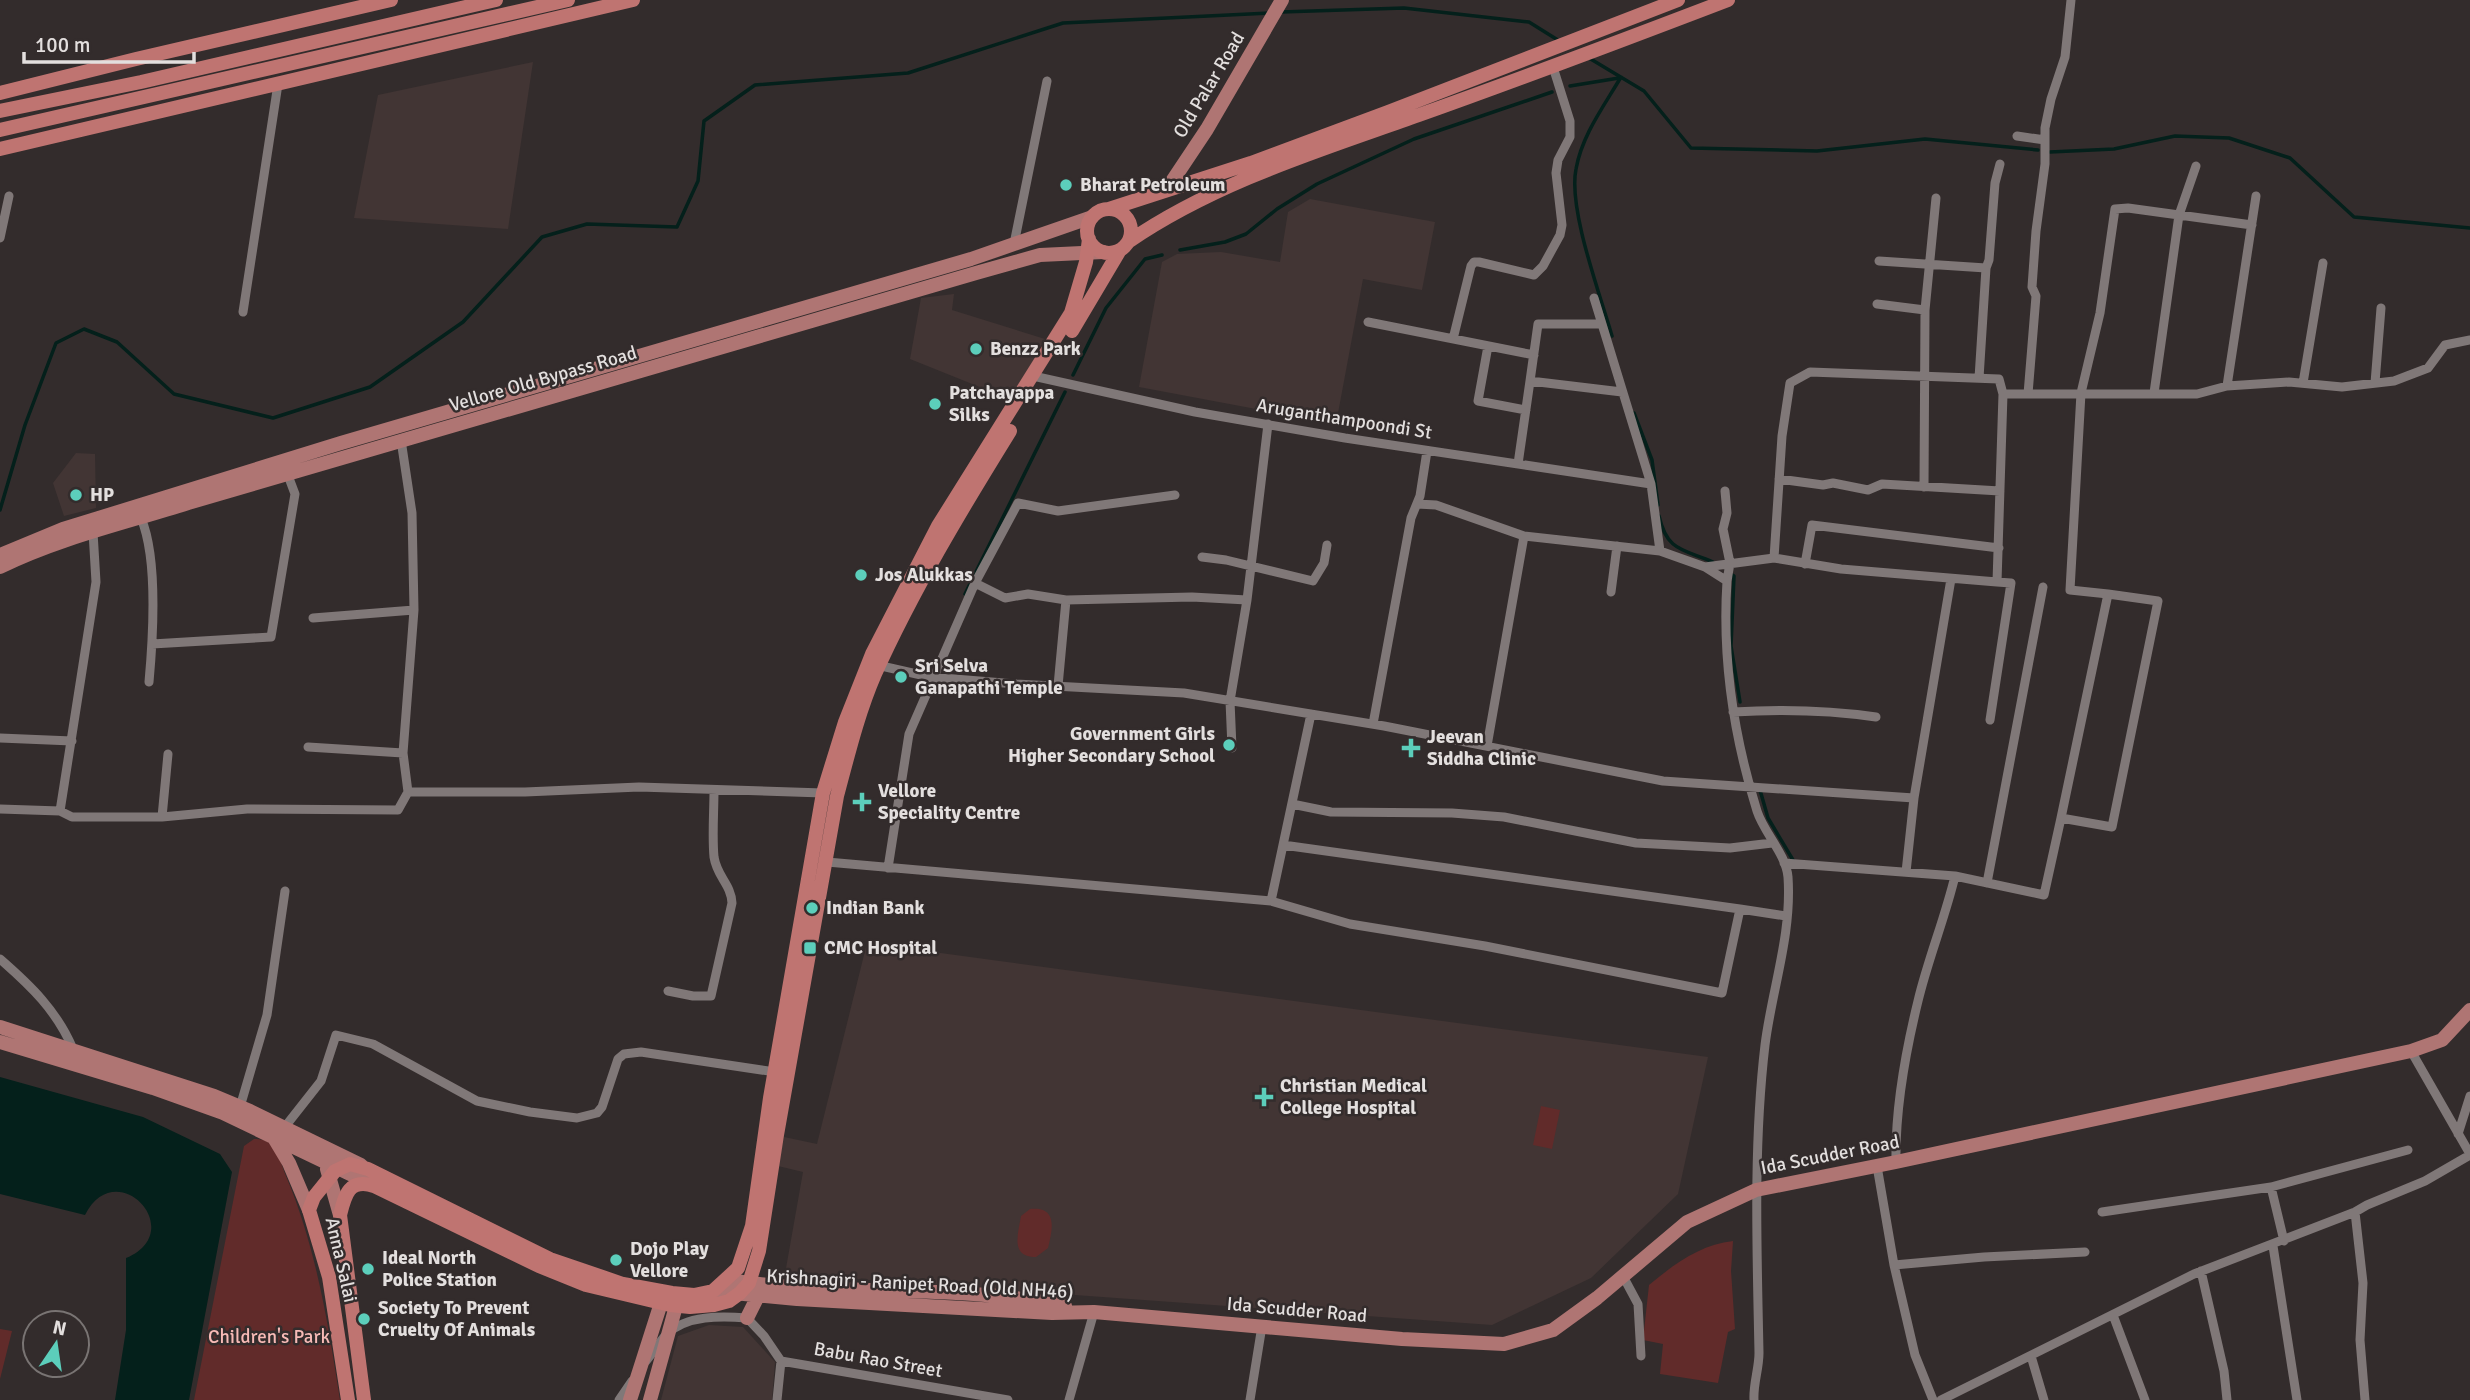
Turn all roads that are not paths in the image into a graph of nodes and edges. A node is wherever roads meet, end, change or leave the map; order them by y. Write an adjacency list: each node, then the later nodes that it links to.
1 (391, 0): 14 (highway)
2 (496, 0): 15 (highway)
3 (568, 0): 9 (highway)
4 (633, 0): 11 (highway)
5 (1282, 0): 22 (main road, Old Palar Road)
6 (1678, 0): 22 (highway)
7 (1728, 0): 10 (highway)
8 (2071, 0): 18 (street)
9 (332, 56): 11 (highway); 16 (highway)
10 (1557, 66): 33 (highway); 45 (street)
11 (339, 70): 13 (highway)
12 (1047, 81): 31 (street)
13 (278, 84): 19 (highway); 42 (street)
14 (0, 93)
15 (0, 111)
16 (0, 130)
17 (2017, 136): 18 (street)
18 (2045, 140): 60 (street)
19 (0, 149)
20 (2000, 164): 37 (street)
21 (2196, 166): 27 (street)
22 (1167, 189): 26 (highway)
23 (9, 196): 30 (street)
24 (2256, 197): 29 (street)
25 (1936, 198): 35 (street)
26 (1109, 209): 28 (highway); 33 (highway)
27 (2179, 215): 29 (street); 57 (street); 58 (street)
28 (1092, 217): 31 (main road, Vellore Old Bypass Road); 32 (highway)
29 (2252, 225): 55 (street)
30 (0, 238)
31 (1014, 244): 81 (main road, Vellore Old Bypass Road)
32 (1088, 246): 33 (highway); 50 (highway); 63 (main road, Vellore Old Bypass Road)
33 (1124, 246): 50 (highway)
34 (1879, 261): 35 (street)
35 (1929, 263): 37 (street); 41 (street)
36 (2323, 263): 53 (street)
37 (1986, 268): 51 (street)
38 (1594, 298): 44 (street)
39 (1877, 304): 41 (street)
40 (2381, 308): 54 (street)
41 (1925, 310): 49 (street)
42 (243, 312)
43 (1368, 322): 45 (street)
44 (1601, 324): 48 (street); 56 (street)
45 (1454, 339): 47 (street)
46 (2470, 340): 54 (street)
47 (1488, 346): 48 (street); 61 (street)
48 (1534, 355): 52 (street)
49 (1923, 376): 51 (street); 67 (street); 69 (street)
50 (1038, 377): 62 (street, Aruganthampoondi St); 101 (highway)
51 (1979, 379): 59 (street)
52 (1530, 381): 56 (street); 61 (street)
53 (2303, 383): 54 (street); 55 (street)
54 (2375, 383)
55 (2227, 386): 58 (street)
56 (1622, 392): 68 (street)
57 (2081, 393): 58 (street); 60 (street); 95 (street)
58 (2154, 393)
59 (2003, 394): 60 (street); 71 (street)
60 (2028, 394)
61 (1526, 410): 65 (street)
62 (1268, 424): 64 (street, Aruganthampoondi St); 87 (street)
63 (401, 440): 74 (main road, Vellore Old Bypass Road); 98 (street)
64 (1427, 451): 65 (street, Aruganthampoondi St); 73 (street)
65 (1518, 464): 68 (street, Aruganthampoondi St)
66 (289, 478): 100 (street)
67 (1779, 479): 69 (street); 83 (street)
68 (1651, 484): 80 (street)
69 (1924, 486): 71 (street)
70 (1725, 491): 84 (street)
71 (2000, 491): 79 (street)
72 (1175, 495): 92 (street)
73 (1417, 504): 76 (street); 110 (street)
74 (141, 518): 75 (main road, Vellore Old Bypass Road); 100 (street)
75 (93, 532): 86 (main road, Vellore Old Bypass Road); 112 (street)
76 (1524, 536): 78 (street); 113 (street)
77 (1327, 545): 87 (street)
78 (1617, 546): 80 (street); 94 (street)
79 (1998, 548): 85 (street); 91 (street)
80 (1660, 551): 88 (street)
81 (0, 555)
82 (1202, 557): 87 (street)
83 (1774, 558): 84 (street); 85 (street)
84 (1730, 563): 88 (street); 90 (street)
85 (1805, 564): 89 (street)
86 (0, 567)
87 (1251, 567): 97 (street)
88 (1705, 567): 90 (street)
89 (1951, 579): 91 (street); 122 (street)
90 (1727, 581): 106 (street)
91 (1997, 582): 109 (street)
92 (975, 583): 96 (street); 102 (street)
93 (2043, 587): 135 (street)
94 (1611, 592)
95 (2108, 594): 127 (street); 127 (street)
96 (1066, 600): 97 (street); 104 (street)
97 (1247, 600): 105 (street)
98 (414, 610): 99 (street); 116 (street)
99 (313, 618)
100 (152, 644): 103 (street)
101 (874, 664): 102 (street); 121 (highway); 130 (highway)
102 (936, 678): 104 (street); 132 (street)
103 (149, 682)
104 (1058, 686): 105 (street)
105 (1230, 701): 107 (street); 115 (street)
106 (1733, 712): 108 (street); 118 (street)
107 (1311, 714): 110 (street); 123 (street)
108 (1876, 717)
109 (1990, 720)
110 (1373, 724): 113 (street)
111 (0, 738): 112 (street)
112 (72, 741): 125 (street)
113 (1487, 746): 118 (street)
114 (308, 747): 116 (street)
115 (1232, 748)
116 (403, 753): 120 (street)
117 (168, 754): 126 (street)
118 (1749, 785): 122 (street); 128 (street)
119 (714, 790): 120 (street); 121 (street); 141 (street)
120 (408, 792): 126 (street)
121 (823, 793): 147 (highway)
122 (1914, 798): 133 (street)
123 (1292, 804): 128 (street); 129 (street)
124 (0, 809): 125 (street)
125 (60, 811): 126 (street)
126 (162, 817)
127 (2061, 818): 135 (street)
128 (1772, 843): 131 (street)
129 (1283, 845): 137 (street); 138 (street)
130 (827, 862): 132 (street); 172 (highway)
131 (1784, 863): 133 (street); 139 (street)
132 (888, 868): 137 (street)
133 (1906, 872): 134 (street)
134 (1955, 876): 135 (street); 154 (street)
135 (1987, 883)
136 (285, 891): 149 (street)
137 (1271, 901): 138 (street)
138 (1740, 909): 139 (street)
139 (1786, 915): 160 (street)
140 (0, 959): 145 (street)
141 (668, 991)
142 (2470, 1010): 146 (main road, Ida Scudder Road)
143 (0, 1027): 145 (main road)
144 (0, 1042): 150 (main road)
145 (73, 1049): 149 (main road)
146 (2411, 1051): 151 (street); 154 (main road, Ida Scudder Road)
147 (775, 1072): 150 (street); 171 (highway)
148 (2470, 1096): 151 (street)
149 (240, 1107): 150 (main road)
150 (279, 1132): 156 (main road); 157 (main road); 161 (main road)
151 (2458, 1134): 153 (street)
152 (2408, 1150): 159 (street)
153 (2470, 1155): 163 (street)
154 (1896, 1162): 155 (main road, Ida Scudder Road)
155 (1877, 1166): 160 (main road, Ida Scudder Road); 168 (street)
156 (368, 1168): 157 (highway); 173 (highway)
157 (331, 1169): 158 (main road); 161 (highway, Anna Salai); 164 (main road)
158 (374, 1186): 164 (highway, Anna Salai); 174 (highway)
159 (2271, 1187): 162 (street); 165 (street)
160 (1756, 1190): 170 (main road, Ida Scudder Road); 193 (street)
161 (309, 1210): 184 (highway, Anna Salai)
162 (2102, 1212)
163 (2355, 1212): 165 (street); 200 (street)
164 (340, 1215): 185 (highway, Anna Salai)
165 (2284, 1241): 166 (street)
166 (2273, 1246): 169 (street); 199 (street)
167 (2085, 1252): 168 (street)
168 (1895, 1265): 194 (street)
169 (2201, 1271): 176 (street); 198 (street)
170 (1623, 1276): 178 (main road, Ida Scudder Road); 180 (street)
171 (728, 1280): 172 (main road, Krishnagiri - Ranipet Road (Old NH46)); 173 (highway)
172 (753, 1288): 173 (main road, Krishnagiri - Ranipet Road (Old NH46)); 174 (highway); 175 (main road, Krishnagiri - Ranipet Road (Old NH46)); 177 (main road)
173 (713, 1291)
174 (668, 1304): 179 (main road); 183 (main road)
175 (1094, 1312): 178 (main road, Ida Scudder Road); 191 (street)
176 (2113, 1315): 181 (street); 197 (street)
177 (747, 1318): 179 (street); 182 (street)
178 (1262, 1326): 192 (street)
179 (667, 1333): 183 (street); 188 (main road)
180 (1641, 1356)
181 (2031, 1356): 195 (street); 196 (street)
182 (781, 1361): 189 (street); 190 (street, Babu Rao Street)
183 (638, 1372): 186 (street); 187 (main road)
184 (348, 1400)
185 (364, 1400)
186 (619, 1400)
187 (630, 1400)
188 (650, 1400)
189 (777, 1400)
190 (1008, 1400)
191 (1069, 1400)
192 (1251, 1400)
193 (1754, 1400)
194 (1933, 1400)
195 (1941, 1400)
196 (2043, 1400)
197 (2145, 1400)
198 (2227, 1400)
199 (2297, 1400)
200 (2365, 1400)

